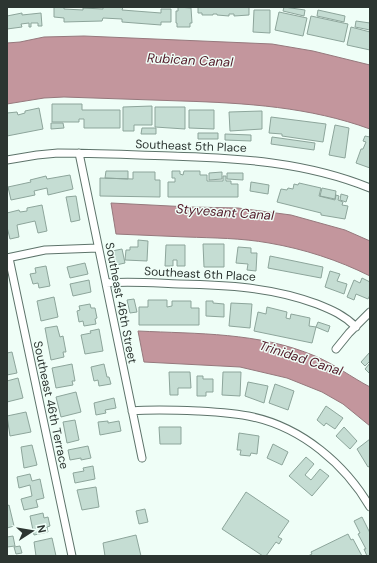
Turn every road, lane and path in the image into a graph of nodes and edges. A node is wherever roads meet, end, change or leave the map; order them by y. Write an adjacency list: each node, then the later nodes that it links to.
1 (79, 153): 2 (street, Southeast 5th Place); 3 (street, Southeast 5th Place); 4 (street, Southeast 46th Street)
2 (7, 160)
3 (370, 188)
4 (98, 248): 5 (street); 6 (street, Southeast 46th Street)
5 (8, 258): 13 (street, Southeast 46th Terrace)
6 (106, 283): 8 (street, Southeast 6th Place); 10 (street, Southeast 46th Street)
7 (370, 312): 8 (street)
8 (356, 327): 9 (street)
9 (336, 349)
10 (132, 411): 11 (street, Southeast 46th Street); 12 (street)
11 (142, 458)
12 (370, 507)
13 (72, 556)

